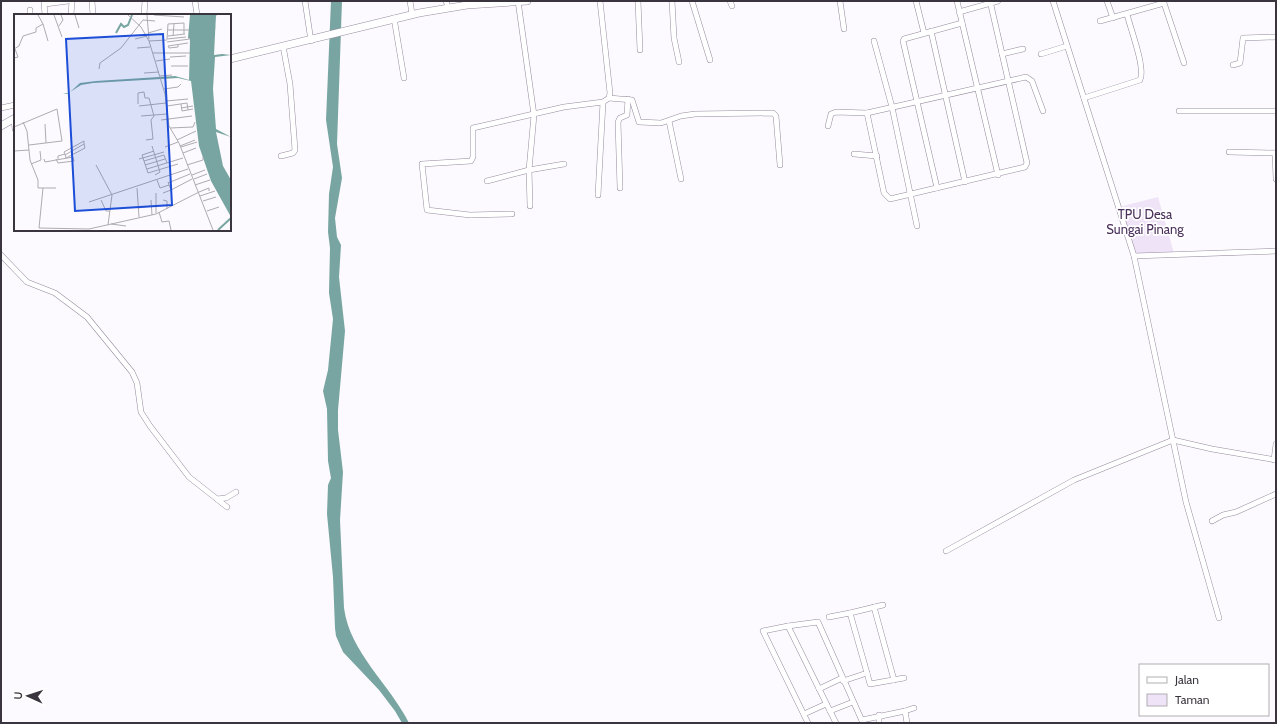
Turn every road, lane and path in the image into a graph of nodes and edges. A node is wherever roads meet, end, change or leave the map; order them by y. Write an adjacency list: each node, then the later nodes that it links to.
1 (68, 1): 20 (street)
2 (72, 1): 27 (street)
3 (92, 1): 28 (street)
4 (145, 1): 29 (street)
5 (196, 1): 30 (street)
6 (305, 1): 41 (street)
7 (410, 1): 31 (street)
8 (518, 1): 9 (main road); 21 (main road); 70 (street)
9 (527, 1)
10 (600, 1): 58 (street)
11 (638, 1): 46 (street)
12 (672, 1): 51 (street)
13 (692, 1): 50 (street)
14 (840, 1): 37 (street)
15 (916, 1): 39 (street)
16 (957, 1): 25 (street)
17 (998, 1): 22 (street)
18 (1053, 1): 44 (street)
19 (1107, 1): 34 (street)
20 (44, 2): 26 (street)
21 (498, 2): 24 (main road)
22 (990, 2): 25 (street); 47 (street)
23 (1163, 2): 32 (street); 52 (street)
24 (447, 4): 31 (main road)
25 (959, 12): 36 (street)
26 (45, 14)
27 (71, 14)
28 (93, 14)
29 (144, 14)
30 (197, 14)
31 (412, 14): 33 (main road)
32 (1127, 14): 34 (street); 59 (street)
33 (394, 18): 41 (main road); 54 (street)
34 (1113, 18): 35 (street)
35 (1100, 21)
36 (962, 23): 38 (street); 56 (street)
37 (844, 29)
38 (931, 31): 39 (street); 57 (street)
39 (924, 33): 62 (street)
40 (1276, 37): 53 (street)
41 (311, 41): 43 (main road)
42 (874, 41): 64 (street)
43 (283, 46): 49 (main road); 78 (street)
44 (1067, 46): 48 (street); 59 (street)
45 (1023, 49): 47 (street)
46 (640, 50)
47 (1002, 54): 55 (street)
48 (1041, 54)
49 (231, 59)
50 (710, 60)
51 (680, 62)
52 (1184, 63)
53 (1233, 65)
54 (404, 78)
55 (1009, 81): 56 (street); 66 (street); 83 (street)
56 (978, 89): 57 (street); 83 (street)
57 (946, 96): 62 (street); 87 (street)
58 (608, 98): 60 (street); 61 (street)
59 (1084, 98): 97 (street)
60 (628, 99): 72 (street); 88 (street)
61 (603, 102): 70 (street); 91 (street)
62 (917, 102): 64 (street); 89 (street)
63 (14, 105): 65 (street)
64 (892, 107): 69 (street); 90 (street)
65 (1, 108)
66 (1043, 111)
67 (1179, 111): 68 (street)
68 (1276, 112)
69 (867, 113): 74 (street); 79 (street)
70 (534, 115): 82 (street); 93 (street)
71 (14, 119): 73 (main road)
72 (669, 121): 81 (street); 84 (street)
73 (1, 126)
74 (828, 126)
75 (1229, 152): 76 (street)
76 (1276, 153): 85 (street)
77 (854, 154): 79 (street)
78 (281, 156)
79 (877, 156): 90 (street)
80 (564, 164): 82 (street)
81 (780, 165)
82 (530, 170): 86 (street); 92 (street)
83 (998, 175): 87 (street)
84 (681, 179)
85 (1276, 179)
86 (488, 181)
87 (965, 182): 89 (street)
88 (620, 188)
89 (937, 188): 90 (street)
90 (911, 194): 94 (street)
91 (598, 195)
92 (530, 206)
93 (512, 214)
94 (917, 226)
95 (1276, 251): 97 (street)
96 (1, 255): 103 (street)
97 (1134, 256): 98 (street)
98 (1173, 440): 100 (street); 106 (street); 111 (street)
99 (1276, 444): 100 (street)
100 (1275, 460)
101 (236, 492): 103 (street)
102 (1276, 494): 105 (street)
103 (217, 499): 104 (street)
104 (227, 508)
105 (1212, 521)
106 (946, 551)
107 (883, 605): 108 (street)
108 (874, 607): 109 (street); 116 (street)
109 (850, 613): 110 (street); 113 (street)
110 (829, 617)
111 (1219, 618)
112 (788, 626): 115 (street); 117 (street); 123 (street)
113 (867, 673): 115 (street); 116 (street)
114 (904, 678): 116 (street)
115 (842, 680): 117 (street); 118 (street)
116 (894, 680)
117 (819, 689): 119 (street)
118 (853, 702): 121 (street); 125 (street)
119 (826, 704): 121 (street); 123 (street)
120 (914, 708): 122 (street)
121 (830, 711): 127 (street)
122 (906, 711): 124 (street); 129 (street)
123 (804, 714): 126 (street)
124 (879, 716): 125 (street); 128 (street)
125 (863, 721)
126 (808, 723)
127 (836, 723)
128 (880, 723)
129 (907, 723)

